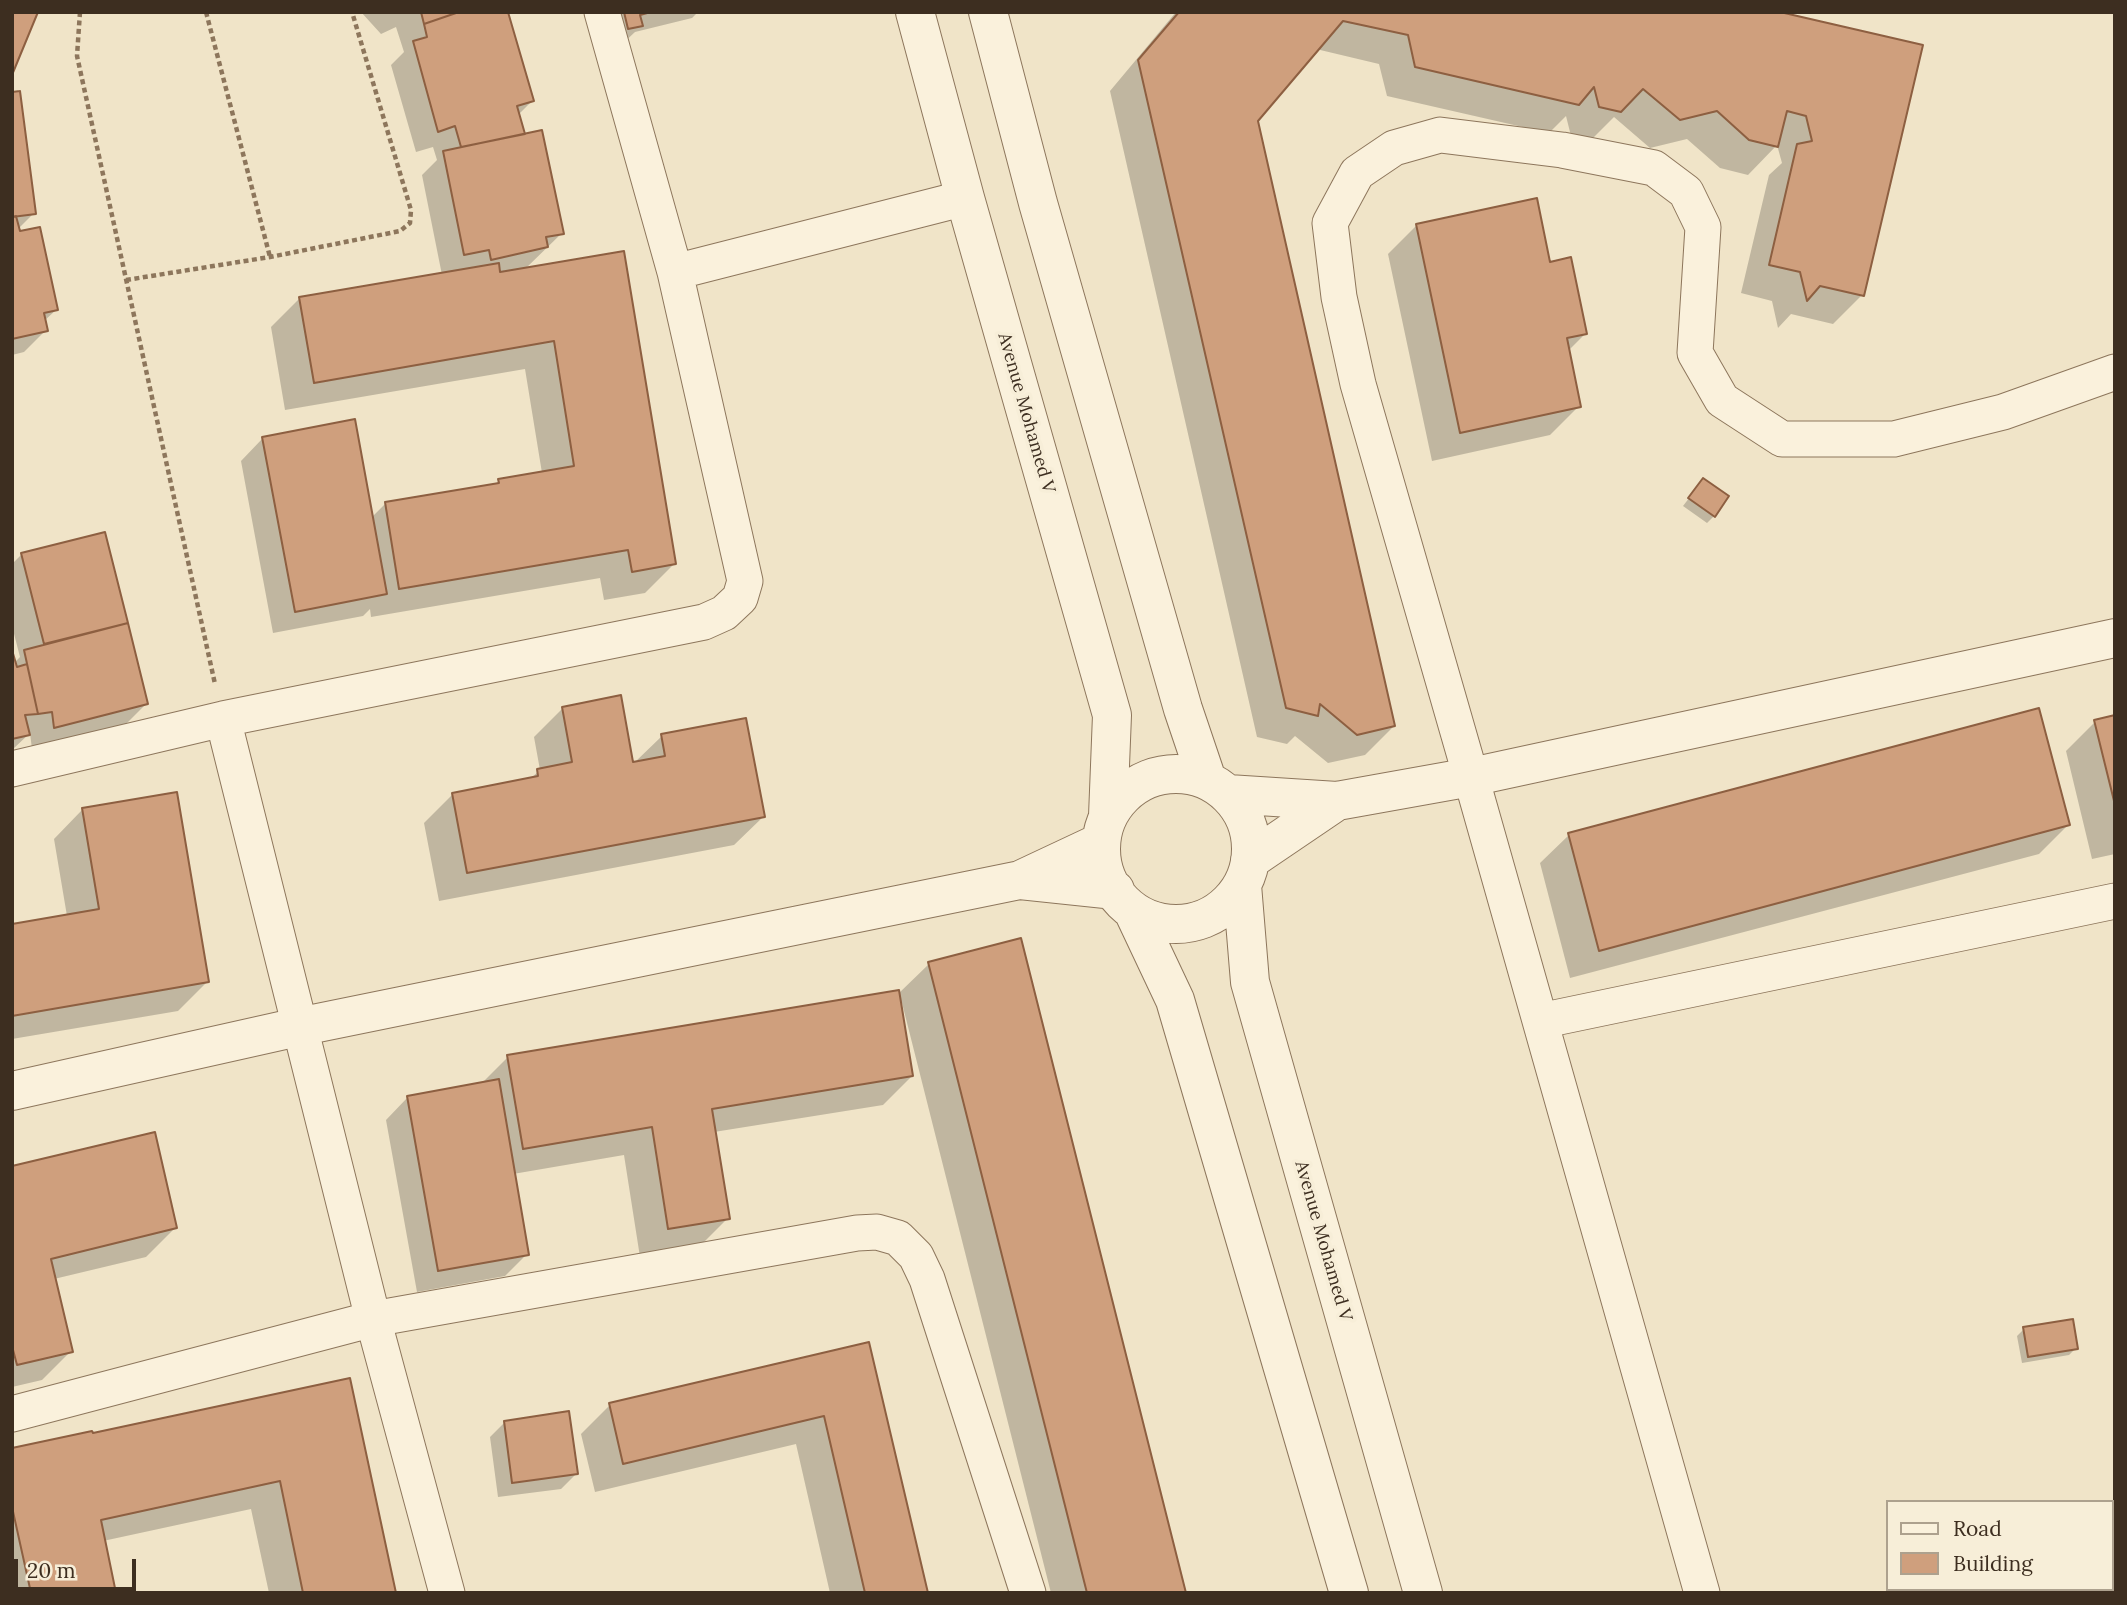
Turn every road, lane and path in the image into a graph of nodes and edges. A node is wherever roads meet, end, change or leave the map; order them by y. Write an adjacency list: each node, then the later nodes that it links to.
1 (80, 12): 10 (path)
2 (206, 12): 8 (path)
3 (352, 12): 8 (path)
4 (602, 12): 9 (street)
5 (915, 12): 7 (street, Avenue Mohamed V)
6 (988, 12): 16 (street)
7 (965, 198): 9 (street); 18 (street, Avenue Mohamed V)
8 (270, 257): 10 (path)
9 (675, 272): 13 (street)
10 (126, 280): 13 (path)
11 (2115, 373): 15 (street)
12 (2115, 638): 15 (street)
13 (223, 719): 14 (street); 24 (street)
14 (12, 769)
15 (1471, 777): 17 (street); 23 (street)
16 (1218, 787): 17 (street); 18 (street); 19 (street)
17 (1337, 801): 19 (street)
18 (1105, 829): 20 (street); 21 (street)
19 (1246, 873): 21 (street); 31 (street, Avenue Mohamed V)
20 (1020, 880): 21 (street); 24 (street)
21 (1124, 901): 30 (street)
22 (2115, 901): 23 (street)
23 (1541, 1021): 32 (street)
24 (298, 1027): 25 (street); 26 (street)
25 (12, 1091)
26 (373, 1319): 27 (street); 28 (street); 29 (street)
27 (12, 1414)
28 (447, 1593)
29 (1028, 1593)
30 (1349, 1593)
31 (1423, 1593)
32 (1702, 1593)

